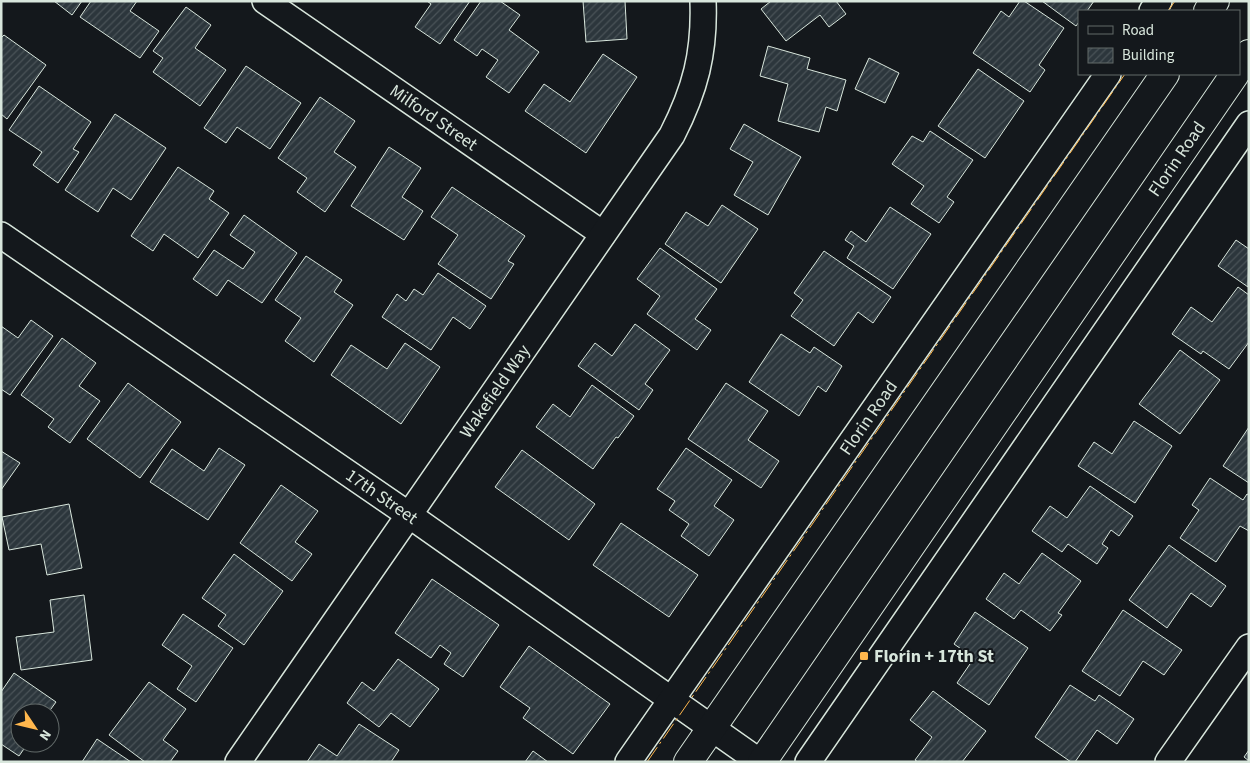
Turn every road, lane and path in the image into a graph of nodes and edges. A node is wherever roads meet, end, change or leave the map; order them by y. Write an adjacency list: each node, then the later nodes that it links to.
1 (265, 1): 9 (street, Milford Street)
2 (703, 1): 9 (street, Wakefield Way)
3 (1249, 54): 4 (main road)
4 (1240, 68)
5 (1107, 75): 13 (street, Florin Road)
6 (1164, 75): 14 (main road)
7 (1234, 75): 18 (main road, Florin Road)
8 (1249, 124): 19 (street)
9 (604, 234): 11 (street, Wakefield Way)
10 (1, 235): 11 (street, 17th Street)
11 (409, 515): 13 (street, 17th Street); 15 (street, Wakefield Way)
12 (1249, 647): 20 (street)
13 (671, 699): 14 (street, 17th Street); 16 (street, Florin Road)
14 (712, 727): 17 (main road); 18 (street, 17th Street)
15 (238, 762)
16 (628, 762)
17 (688, 762)
18 (761, 762)
19 (808, 762)
20 (1168, 762)

